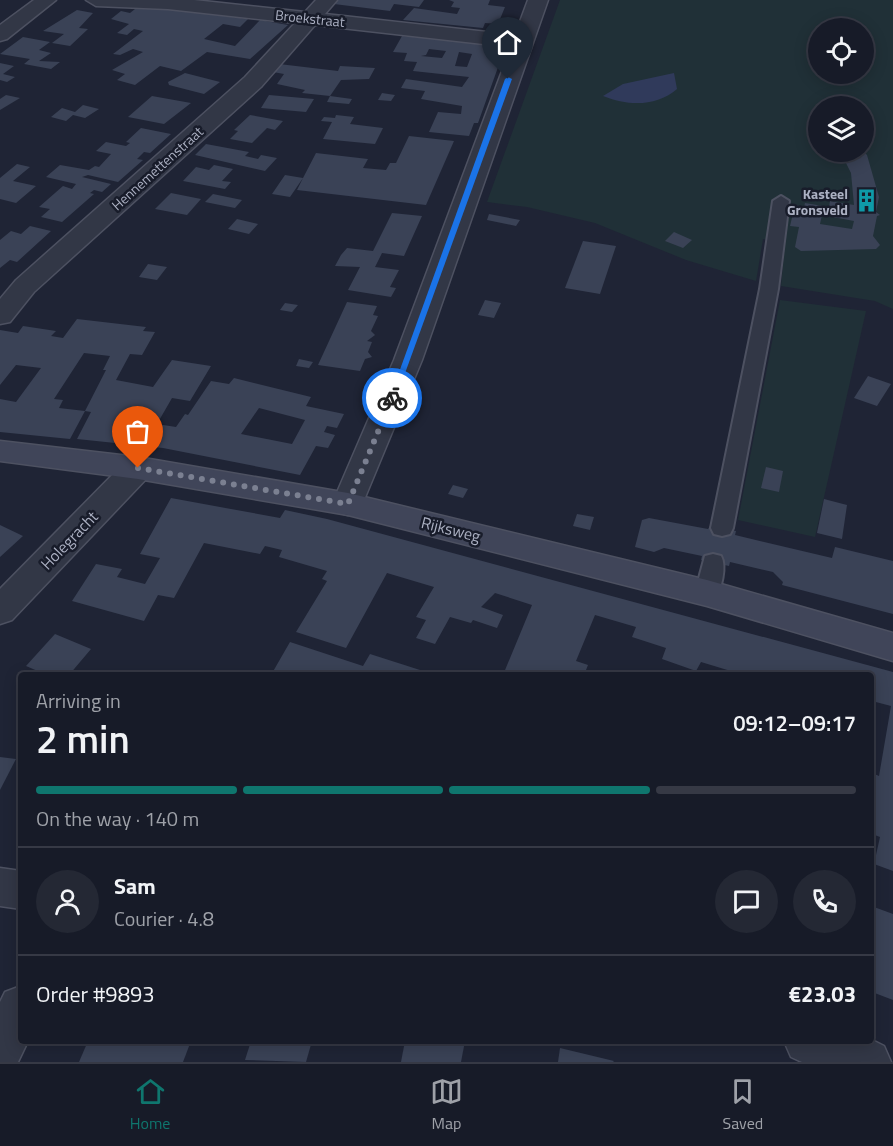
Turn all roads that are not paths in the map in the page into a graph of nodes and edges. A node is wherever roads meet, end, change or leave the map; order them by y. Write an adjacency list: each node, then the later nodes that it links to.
1 (46, 0): 6 (street)
2 (96, 0): 7 (street, Broekstraat)
3 (327, 0): 7 (street, Hennemettenstraat)
4 (538, 0): 9 (street)
5 (0, 10): 6 (street)
6 (26, 13): 8 (street)
7 (312, 18): 9 (street, Broekstraat); 11 (street, Hennemettenstraat)
8 (0, 35)
9 (523, 42): 14 (street)
10 (781, 201): 15 (lane)
11 (0, 315)
12 (0, 451): 13 (street, Rijksweg)
13 (138, 468): 14 (street, Rijksweg); 16 (street, Holegracht)
14 (348, 504): 17 (street, Rijksweg)
15 (722, 528)
16 (0, 611)
17 (893, 647)
18 (0, 886): 19 (street)
19 (18, 889)
20 (18, 1014): 22 (street)
21 (816, 1044): 23 (street)
22 (0, 1049)
23 (868, 1062)

